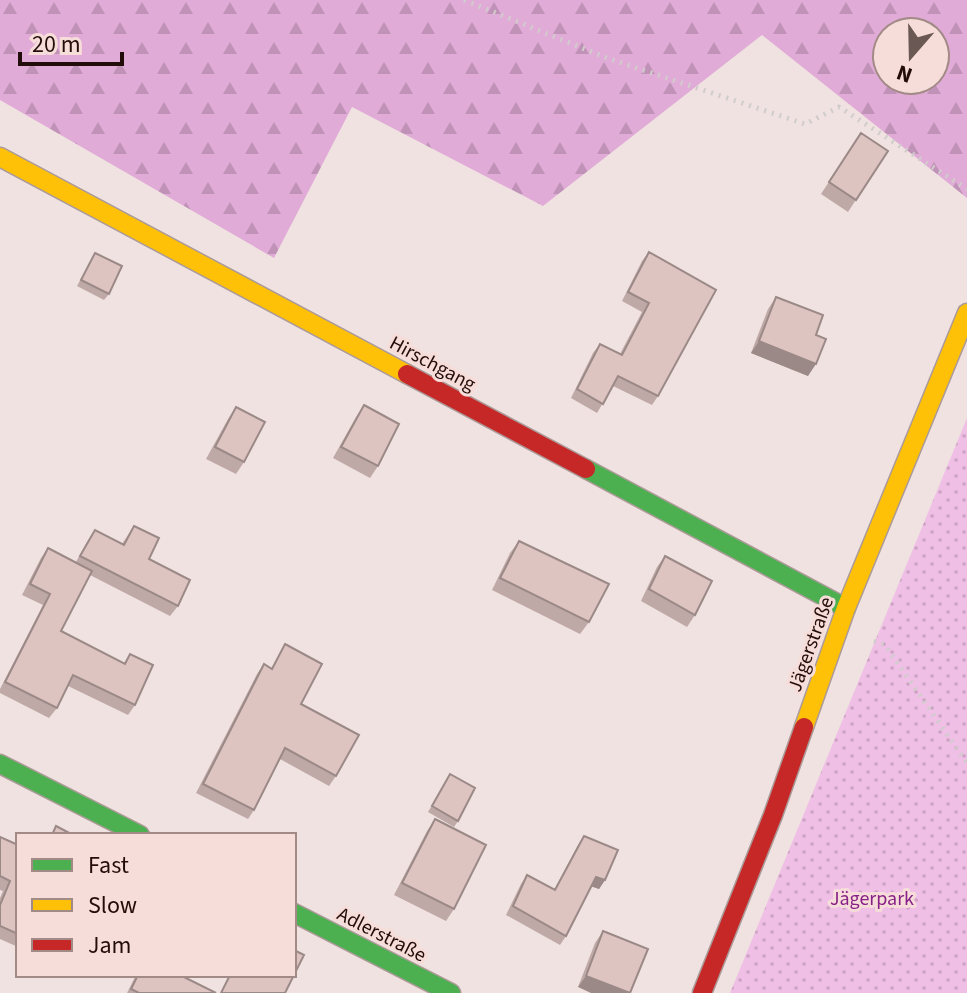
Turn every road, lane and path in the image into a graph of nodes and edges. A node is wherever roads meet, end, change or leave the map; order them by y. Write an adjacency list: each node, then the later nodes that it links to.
1 (464, 0): 3 (path)
2 (0, 157): 5 (street, Hirschgang)
3 (967, 189)
4 (967, 313): 5 (street, Jägerstraße)
5 (846, 608): 6 (street, Jägerstraße)
6 (840, 627): 7 (path); 12 (street, Jägerstraße)
7 (967, 763)
8 (0, 764): 9 (street)
9 (136, 833)
10 (296, 914): 11 (street, Adlerstraße)
11 (451, 993)
12 (702, 993)

